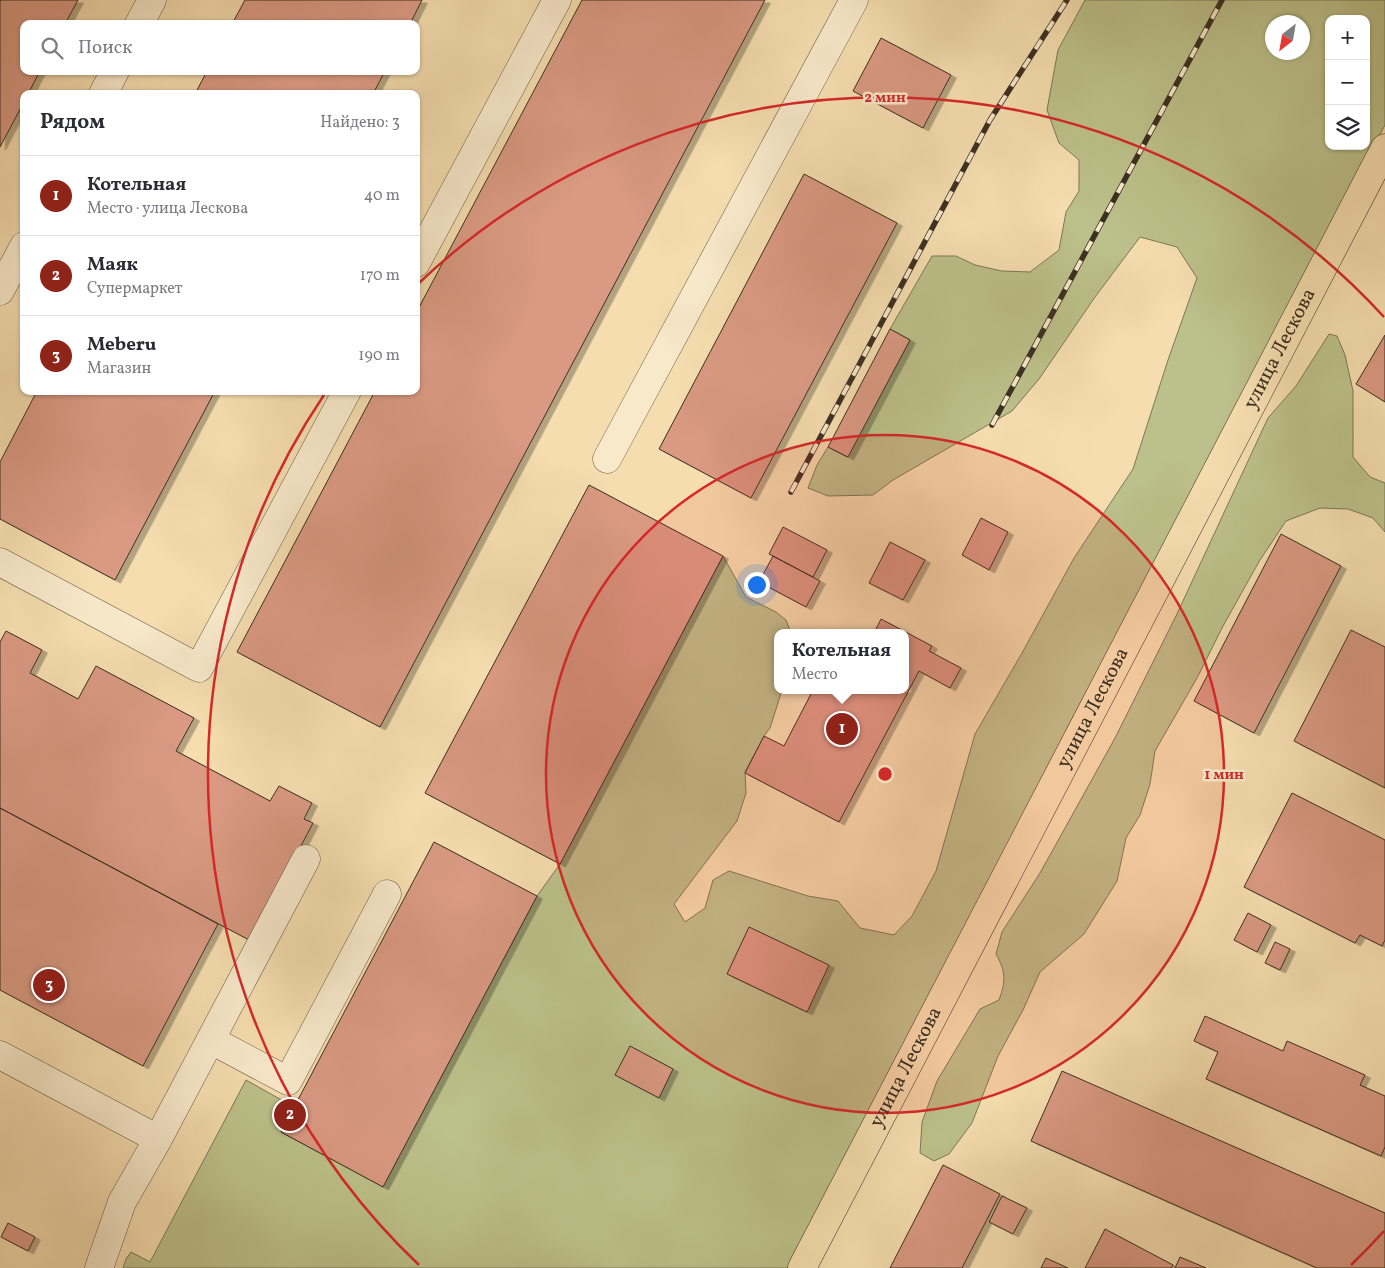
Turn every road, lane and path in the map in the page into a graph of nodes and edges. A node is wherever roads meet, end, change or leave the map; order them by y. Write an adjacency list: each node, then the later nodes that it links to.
1 (152, 0): 4 (lane)
2 (557, 0): 9 (lane)
3 (854, 0): 12 (lane)
4 (142, 20)
5 (113, 75): 6 (lane)
6 (105, 90)
7 (1385, 148): 19 (main road, улица Лескова)
8 (20, 254): 10 (lane)
9 (420, 256)
10 (0, 291)
11 (345, 395): 13 (lane)
12 (607, 459)
13 (0, 562)
14 (306, 859): 16 (lane)
15 (387, 894): 16 (lane)
16 (211, 1040): 18 (lane)
17 (0, 1055): 18 (lane)
18 (158, 1139): 20 (lane)
19 (808, 1266)
20 (99, 1268)

